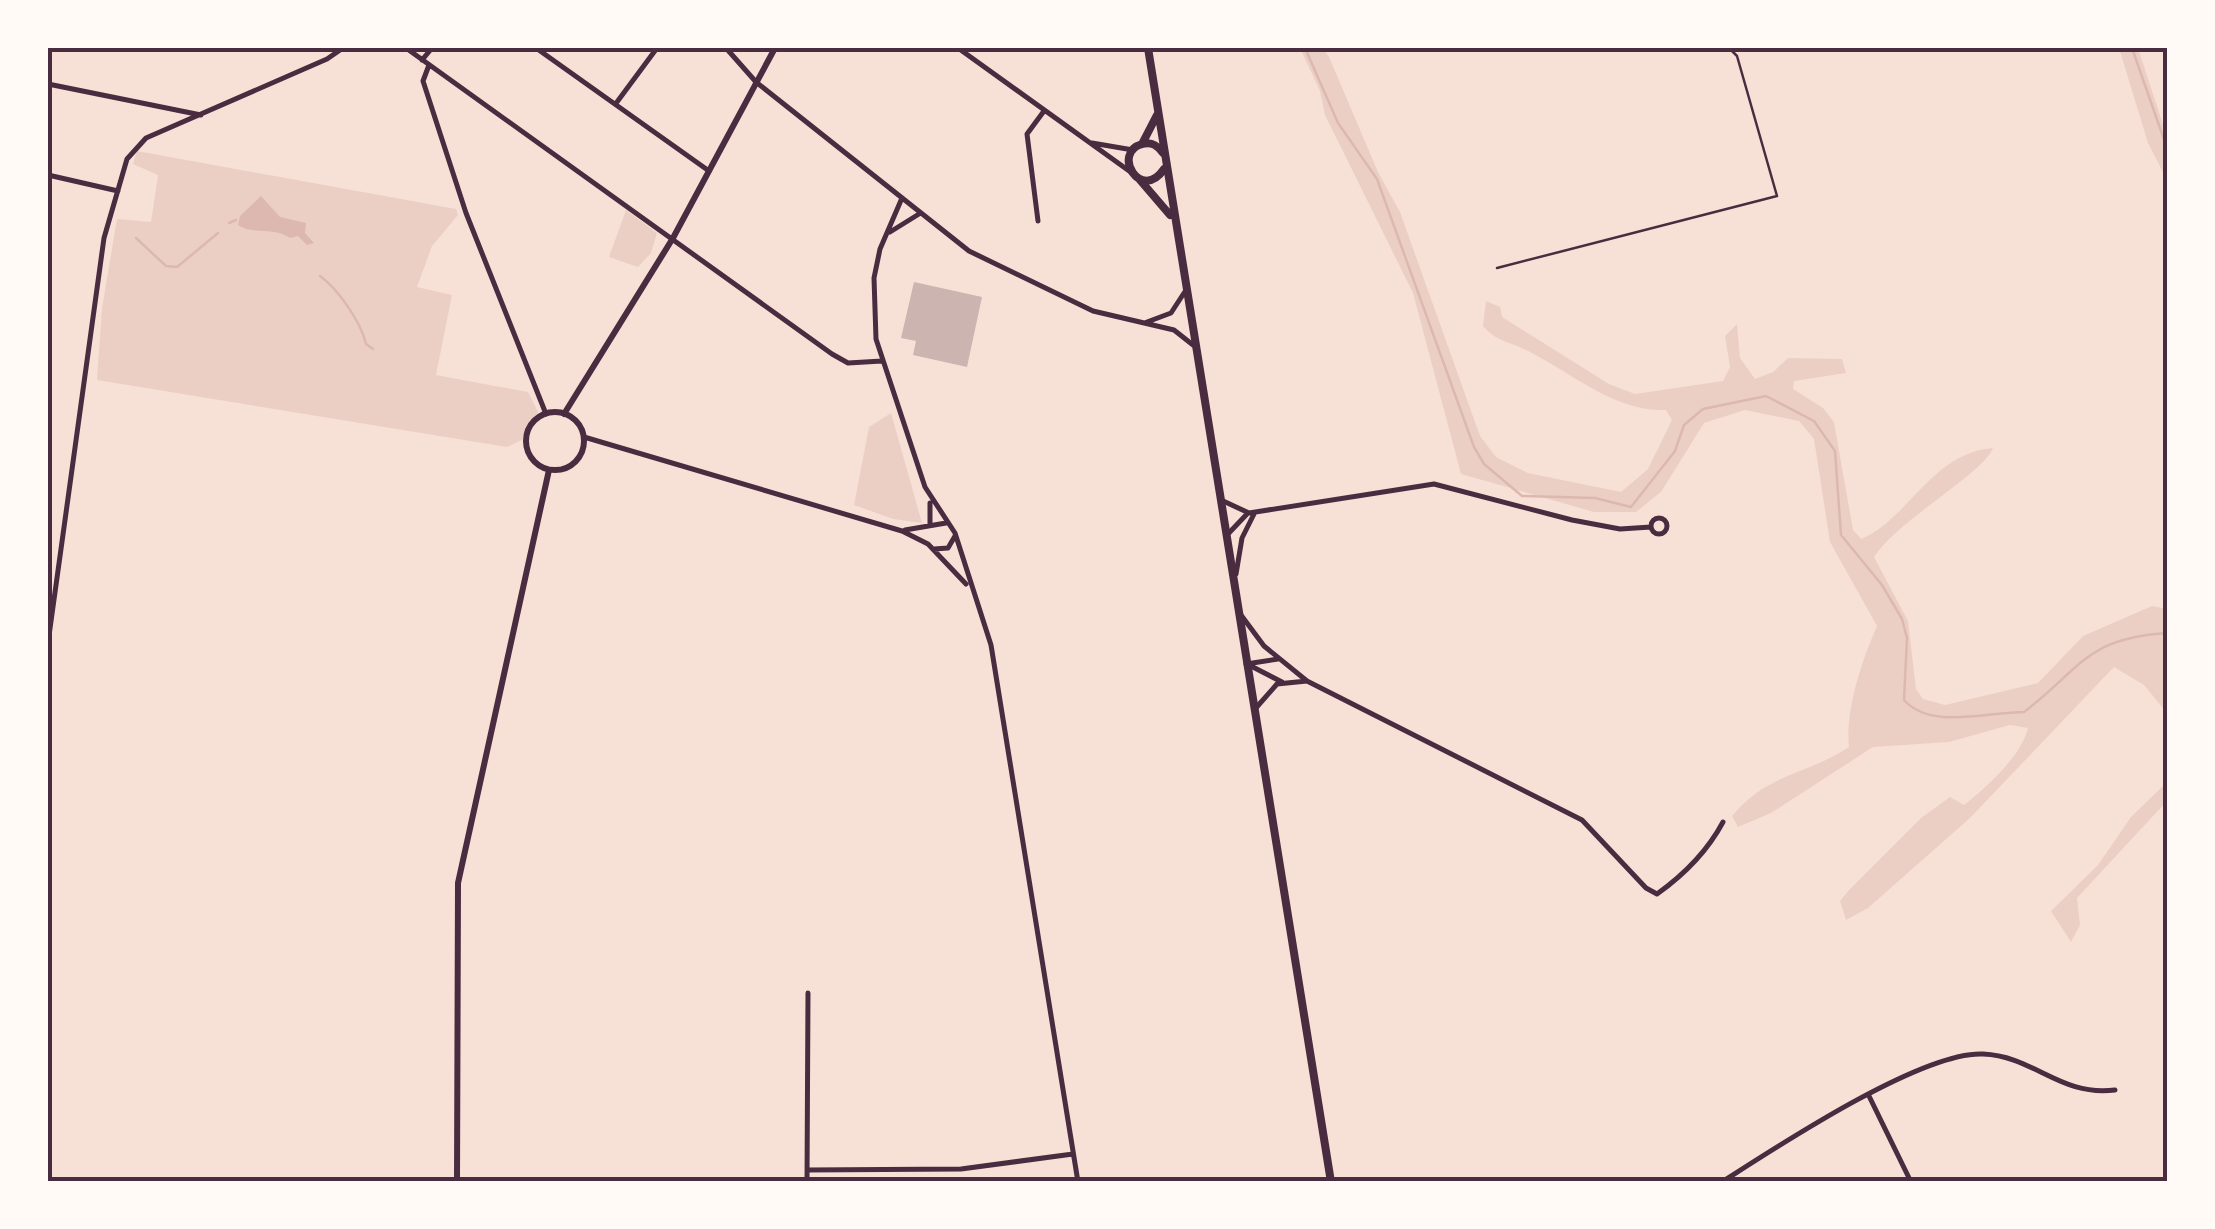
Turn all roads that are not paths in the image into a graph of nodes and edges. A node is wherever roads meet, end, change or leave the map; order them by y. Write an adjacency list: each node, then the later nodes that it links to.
1 (343, 48): 17 (street)
2 (406, 48): 10 (street)
3 (432, 48): 10 (street)
4 (536, 48): 14 (street)
5 (657, 48): 14 (street)
6 (726, 48): 12 (street)
7 (775, 48): 12 (street)
8 (958, 48): 16 (street)
9 (1148, 48): 15 (main road)
10 (422, 60): 11 (street)
11 (429, 65): 32 (street); 37 (street)
12 (756, 82): 23 (street); 27 (street)
13 (48, 84): 17 (street)
14 (616, 102): 23 (street)
15 (1158, 110): 19 (main road); 21 (main road)
16 (1044, 111): 18 (street); 30 (street)
17 (200, 115): 26 (street)
18 (1089, 143): 20 (street); 25 (street)
19 (1142, 144): 20 (main road); 21 (main road)
20 (1132, 150): 25 (main road)
21 (1164, 153): 22 (main road)
22 (1166, 164): 25 (main road); 29 (main road)
23 (708, 171): 32 (street)
24 (48, 176): 26 (street)
25 (1137, 177): 29 (main road)
26 (118, 191): 53 (street)
27 (902, 198): 28 (street); 31 (street)
28 (920, 214): 31 (street); 34 (street)
29 (1173, 218): 33 (main road)
30 (1038, 222)
31 (888, 234): 36 (street)
32 (673, 238): 36 (street); 38 (street)
33 (1184, 293): 34 (street); 35 (main road)
34 (1144, 322): 35 (street)
35 (1193, 346): 41 (main road)
36 (882, 360): 42 (street)
37 (546, 414): 38 (street); 40 (street)
38 (564, 414): 39 (street)
39 (584, 436): 40 (street); 47 (street)
40 (549, 470): 65 (street)
41 (1219, 498): 43 (street); 48 (main road)
42 (930, 500): 44 (street); 46 (street)
43 (1253, 512): 45 (street); 48 (street); 50 (street)
44 (930, 526): 46 (street); 47 (street); 49 (street)
45 (1651, 527)
46 (953, 530): 49 (street); 51 (street)
47 (902, 531): 49 (street)
48 (1225, 537): 50 (main road)
49 (931, 547): 51 (street)
50 (1234, 587): 52 (main road)
51 (969, 588): 63 (street)
52 (1238, 610): 54 (street); 55 (main road)
53 (48, 643)
54 (1280, 660): 55 (street); 56 (street)
55 (1246, 664): 57 (street); 58 (main road)
56 (1307, 681): 57 (street); 59 (street)
57 (1282, 682): 58 (street)
58 (1254, 712): 68 (main road)
59 (1723, 822)
60 (808, 993): 64 (street)
61 (2114, 1090): 62 (street)
62 (1869, 1096): 69 (street); 70 (street)
63 (1074, 1154): 64 (street); 67 (street)
64 (807, 1170): 66 (street)
65 (458, 1182)
66 (807, 1182)
67 (1078, 1182)
68 (1330, 1182)
69 (1722, 1182)
70 (1912, 1182)

